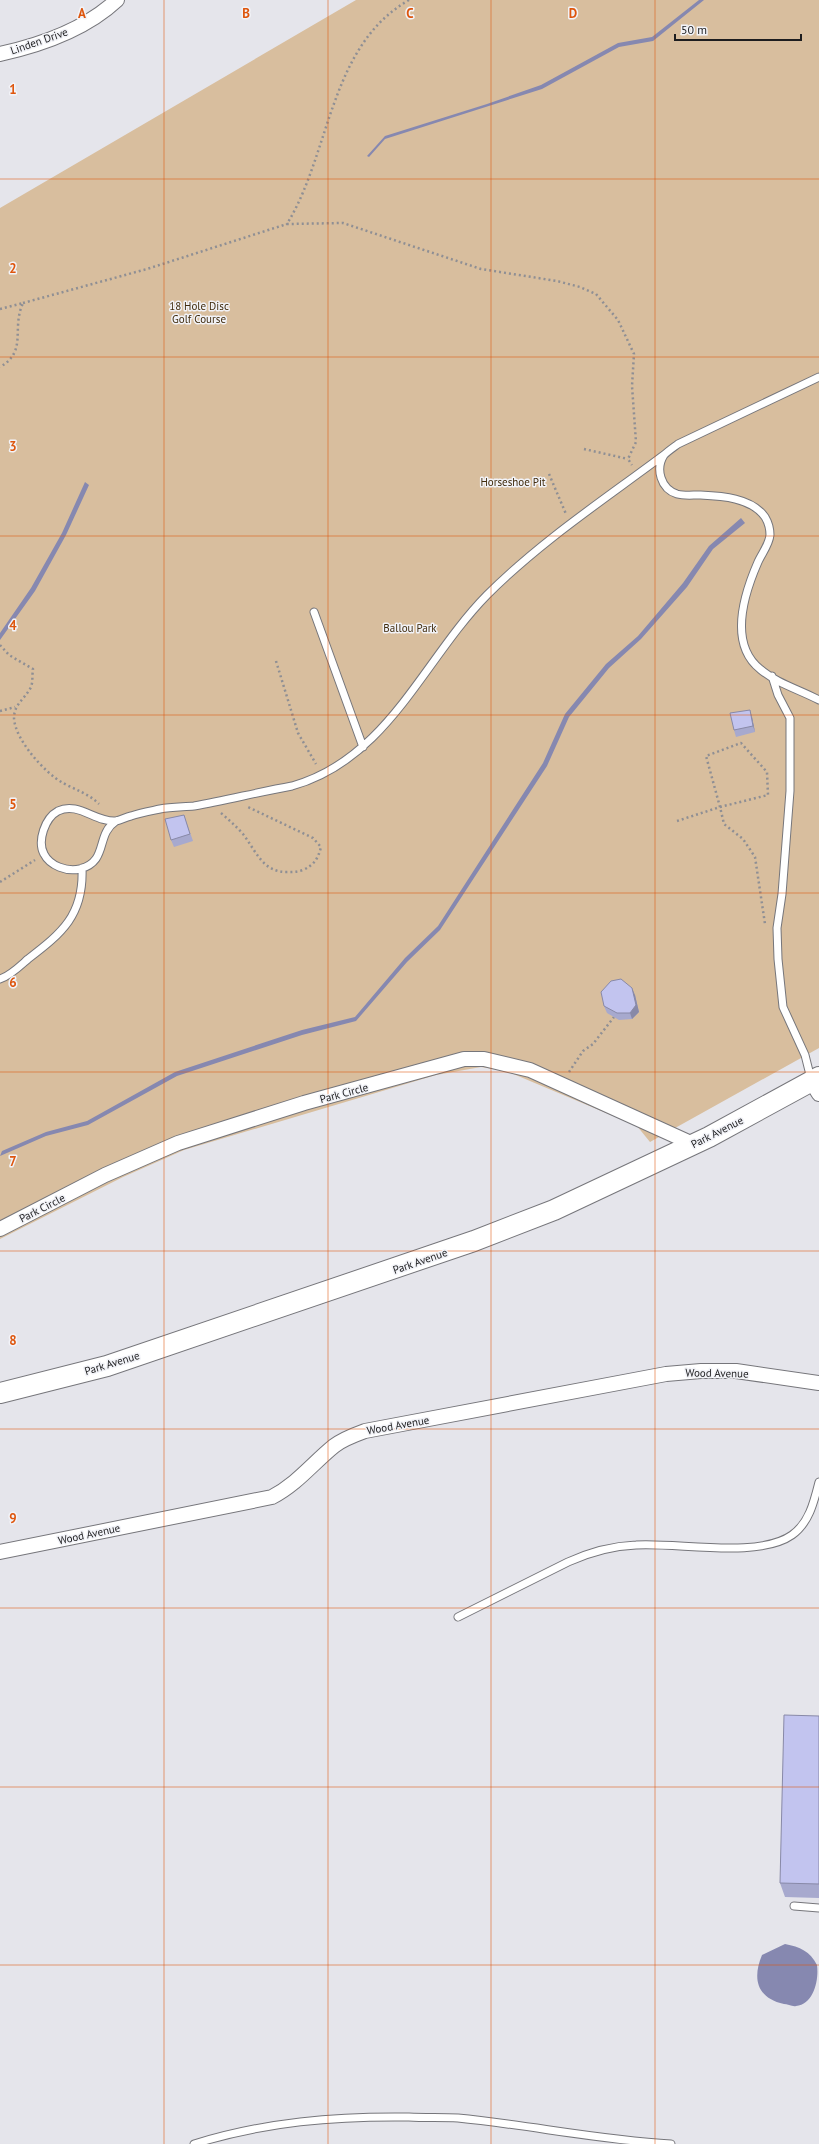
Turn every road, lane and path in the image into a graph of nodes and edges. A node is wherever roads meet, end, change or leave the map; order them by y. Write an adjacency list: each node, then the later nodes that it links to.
1 (118, 0): 3 (street, Linden Drive)
2 (409, 0): 4 (path)
3 (0, 54)
4 (286, 224): 5 (path); 11 (path)
5 (23, 303): 6 (path); 7 (path)
6 (0, 309)
7 (0, 367)
8 (819, 377): 10 (lane)
9 (584, 449): 11 (path)
10 (665, 454): 13 (lane); 18 (lane)
11 (628, 459): 13 (path)
12 (549, 474): 14 (path)
13 (638, 474): 14 (lane)
14 (571, 523): 22 (lane)
15 (314, 612): 22 (lane)
16 (0, 645): 20 (path)
17 (276, 661): 23 (path)
18 (772, 676): 19 (lane); 36 (lane)
19 (819, 700)
20 (15, 707): 21 (path); 26 (path)
21 (0, 711)
22 (363, 747): 23 (lane)
23 (320, 775): 24 (lane)
24 (228, 799): 25 (lane); 25 (path)
25 (208, 803): 28 (lane)
26 (102, 807)
27 (720, 807): 27 (path); 29 (path); 33 (path)
28 (116, 821): 30 (lane); 31 (lane)
29 (677, 821)
30 (44, 854): 31 (lane); 32 (path)
31 (82, 868): 34 (lane)
32 (0, 882)
33 (765, 925)
34 (0, 979)
35 (614, 1017): 37 (path)
36 (816, 1084): 38 (main road, Park Avenue)
37 (562, 1085): 38 (street, Park Circle); 39 (street, Park Circle)
38 (694, 1144): 41 (main road, Park Avenue)
39 (0, 1229)
40 (819, 1383): 43 (street, Wood Avenue)
41 (0, 1393)
42 (819, 1482): 44 (lane)
43 (0, 1552)
44 (458, 1617)
45 (794, 1906): 46 (lane)
46 (819, 1908)
47 (194, 2144): 48 (lane)
48 (671, 2144)

